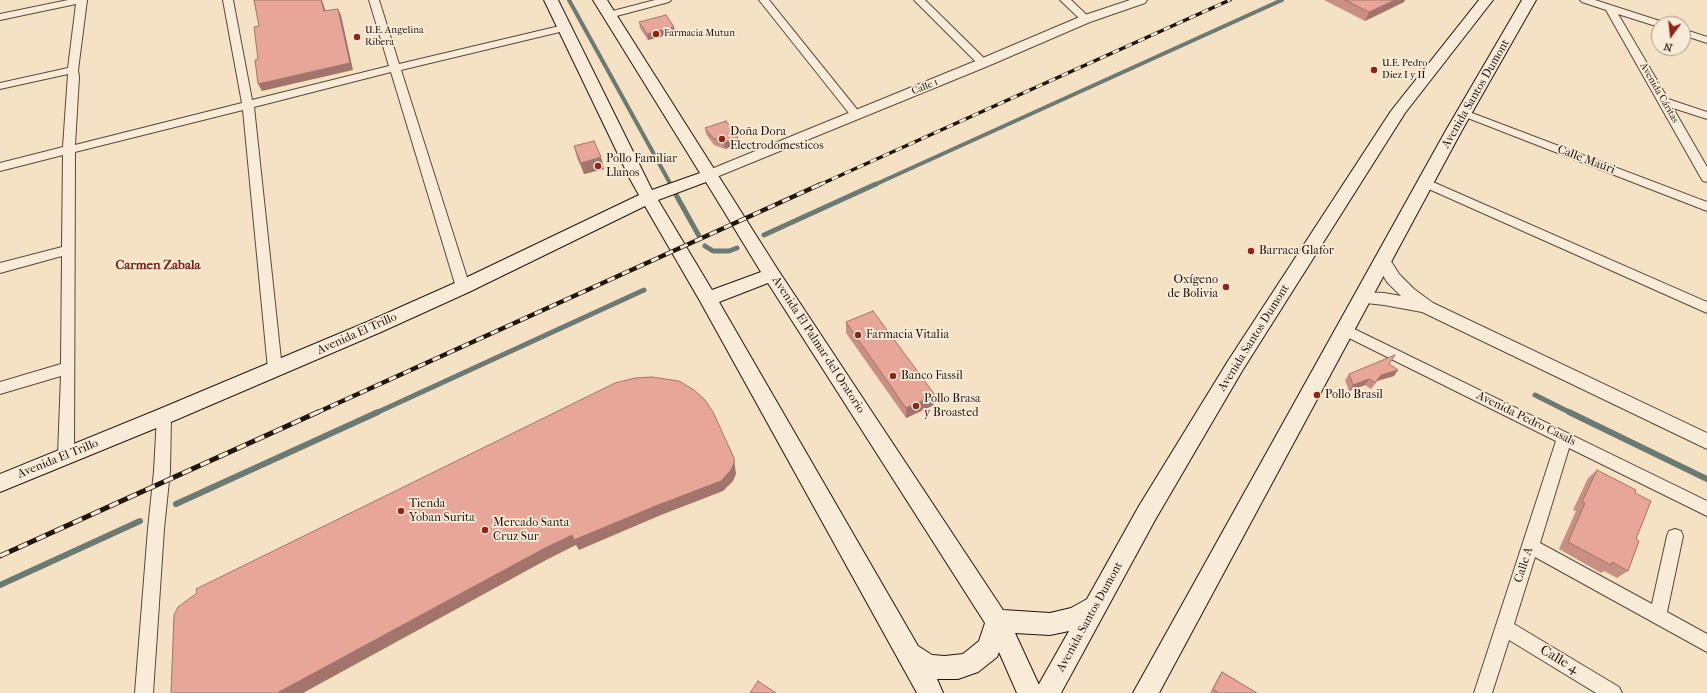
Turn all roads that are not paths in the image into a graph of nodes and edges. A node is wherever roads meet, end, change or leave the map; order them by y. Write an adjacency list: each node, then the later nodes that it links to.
1 (82, 0): 16 (street); 24 (street)
2 (228, 0): 27 (street)
3 (374, 0): 23 (street)
4 (551, 0): 19 (main road)
5 (600, 0): 15 (main road, Avenida El Palmar del Oratorio)
6 (666, 0): 15 (street)
7 (764, 0): 29 (street)
8 (919, 0): 22 (street)
9 (1065, 0): 17 (street)
10 (1141, 0): 17 (street, Calle 1)
11 (1486, 0): 59 (main road, Avenida Santos Dumont)
12 (1529, 0): 28 (main road, Avenida Santos Dumont)
13 (1585, 0): 14 (street)
14 (1609, 8): 18 (street); 26 (street, Avenida Cáritas)
15 (609, 15): 33 (main road, Avenida El Palmar del Oratorio)
16 (0, 17)
17 (1086, 18): 22 (street, Calle 1)
18 (1651, 21)
19 (564, 28): 23 (street); 36 (main road)
20 (1691, 35): 21 (street)
21 (1707, 40)
22 (983, 63): 29 (street, Calle 1)
23 (396, 68): 27 (street); 42 (street)
24 (73, 70): 25 (street); 31 (street)
25 (0, 86)
26 (1664, 101): 30 (street); 34 (street, Avenida Cáritas)
27 (248, 106): 31 (street); 49 (street)
28 (1464, 113): 35 (main road, Avenida Santos Dumont); 37 (street, Calle Maúri)
29 (856, 115): 33 (street, Calle 1)
30 (1707, 116)
31 (69, 150): 32 (street); 38 (street)
32 (0, 167)
33 (709, 175): 36 (main road, Avenida El Trillo); 41 (main road, Avenida El Palmar del Oratorio)
34 (1707, 178)
35 (1426, 184): 39 (main road, Avenida Santos Dumont); 46 (street)
36 (655, 194): 42 (main road, Avenida El Trillo); 43 (main road)
37 (1707, 207)
38 (69, 250): 40 (street); 48 (street)
39 (1383, 262): 44 (main road, Avenida Santos Dumont); 45 (street)
40 (0, 268)
41 (764, 278): 43 (main road); 61 (main road, Avenida El Palmar del Oratorio)
42 (463, 287): 49 (main road, Avenida El Trillo)
43 (714, 296): 64 (main road)
44 (1363, 298): 45 (street); 47 (main road, Avenida Santos Dumont)
45 (1427, 306): 53 (street)
46 (1707, 308)
47 (1346, 330): 52 (street, Avenida Pedro Casals); 69 (main road, Avenida Santos Dumont)
48 (68, 368): 50 (street); 54 (street)
49 (275, 369): 51 (main road, Avenida El Trillo)
50 (0, 388)
51 (164, 416): 54 (main road, Avenida El Trillo); 66 (street)
52 (1565, 438): 56 (street, Avenida Pedro Casals); 58 (street, Calle A)
53 (1707, 441)
54 (66, 455): 55 (main road, Avenida El Trillo)
55 (0, 483)
56 (1707, 509)
57 (1675, 536): 60 (street)
58 (1530, 546): 60 (street); 62 (street, Calle A)
59 (1097, 606): 61 (main road); 65 (main road, Avenida Santos Dumont)
60 (1658, 616): 63 (street)
61 (997, 621): 64 (main road); 68 (main road, Avenida El Palmar del Oratorio)
62 (1504, 628): 70 (street, Calle A); 71 (street, Calle 4)
63 (1707, 643)
64 (910, 655): 67 (main road)
65 (1055, 686)
66 (144, 693)
67 (931, 693)
68 (1030, 693)
69 (1145, 693)
70 (1483, 693)
71 (1613, 693)

